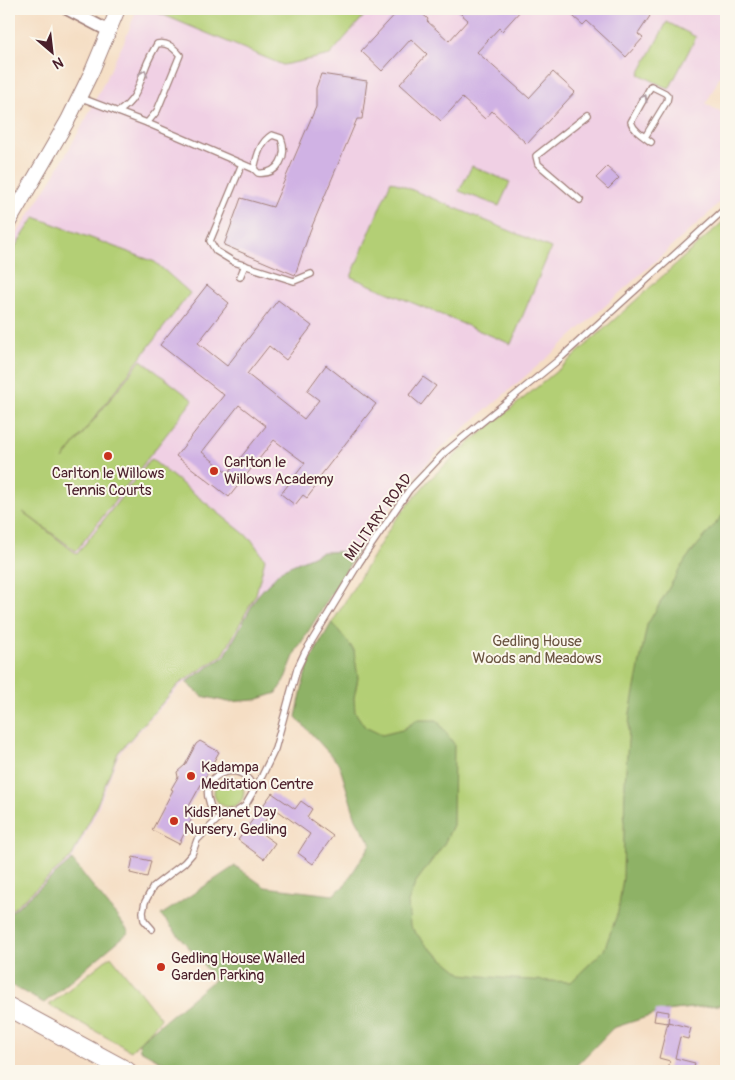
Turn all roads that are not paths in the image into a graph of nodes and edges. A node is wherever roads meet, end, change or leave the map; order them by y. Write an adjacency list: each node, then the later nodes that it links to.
1 (67, 9): 3 (street)
2 (118, 9): 3 (street)
3 (109, 31): 4 (street)
4 (79, 97): 5 (lane); 14 (street)
5 (118, 112): 7 (lane); 7 (lane, one-way to 7)
6 (588, 115): 12 (lane)
7 (147, 123): 10 (lane)
8 (645, 137): 8 (lane, one-way to 8); 9 (lane)
9 (651, 142)
10 (242, 164): 11 (lane); 15 (lane)
11 (254, 169): 11 (lane)
12 (580, 200)
13 (726, 208): 18 (lane, MILITARY ROAD)
14 (9, 222)
15 (245, 265): 16 (lane); 17 (lane)
16 (311, 274)
17 (240, 277)
18 (254, 791): 19 (lane, MILITARY ROAD); 19 (lane)
19 (221, 816): 20 (lane)
20 (152, 929)
21 (9, 1007): 22 (main road)
22 (127, 1071)

